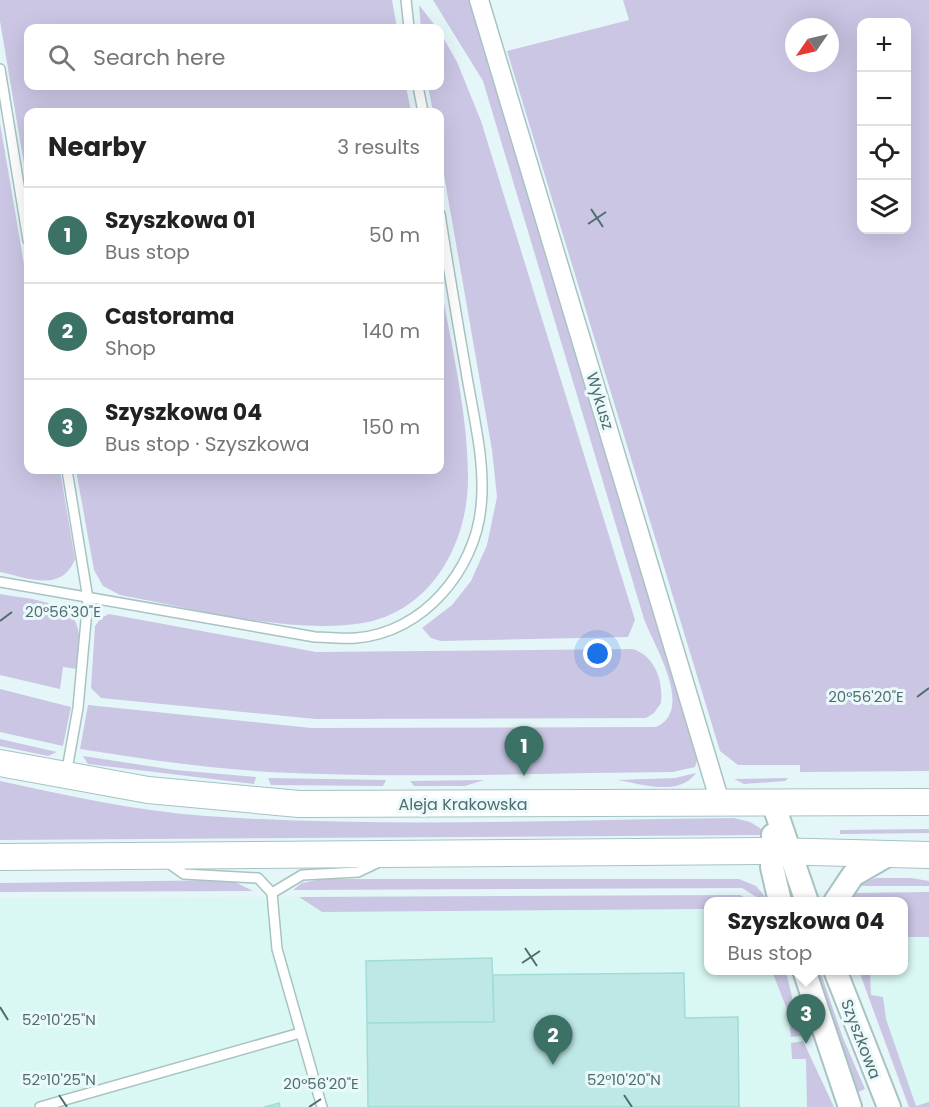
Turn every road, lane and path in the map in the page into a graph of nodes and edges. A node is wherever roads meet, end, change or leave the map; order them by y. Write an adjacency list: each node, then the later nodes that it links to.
1 (406, 0): 3 (lane)
2 (479, 0): 14 (street, Wykusz)
3 (409, 24)
4 (0, 69): 7 (lane)
5 (419, 90): 6 (lane)
6 (422, 108)
7 (24, 216)
8 (444, 238): 11 (lane)
9 (68, 474): 11 (lane)
10 (0, 582): 11 (lane)
11 (88, 599): 13 (lane)
12 (0, 763): 13 (main road, Aleja Krakowska)
13 (66, 777): 14 (main road, Aleja Krakowska)
14 (720, 802): 16 (main road, Aleja Krakowska)
15 (929, 802): 16 (main road, Aleja Krakowska)
16 (773, 803): 17 (street)
17 (782, 851): 18 (main road); 20 (main road); 24 (street); 25 (street)
18 (397, 853): 22 (main road); 23 (lane)
19 (929, 855): 20 (main road)
20 (886, 856): 26 (street)
21 (0, 857): 22 (main road)
22 (160, 857): 23 (lane)
23 (272, 893): 29 (lane)
24 (779, 897)
25 (805, 897)
26 (838, 897)
27 (806, 975): 32 (street, Szyszkowa)
28 (838, 976): 33 (street, Szyszkowa)
29 (300, 1033): 30 (lane); 31 (lane)
30 (39, 1107)
31 (322, 1107)
32 (850, 1107)
33 (889, 1107)

